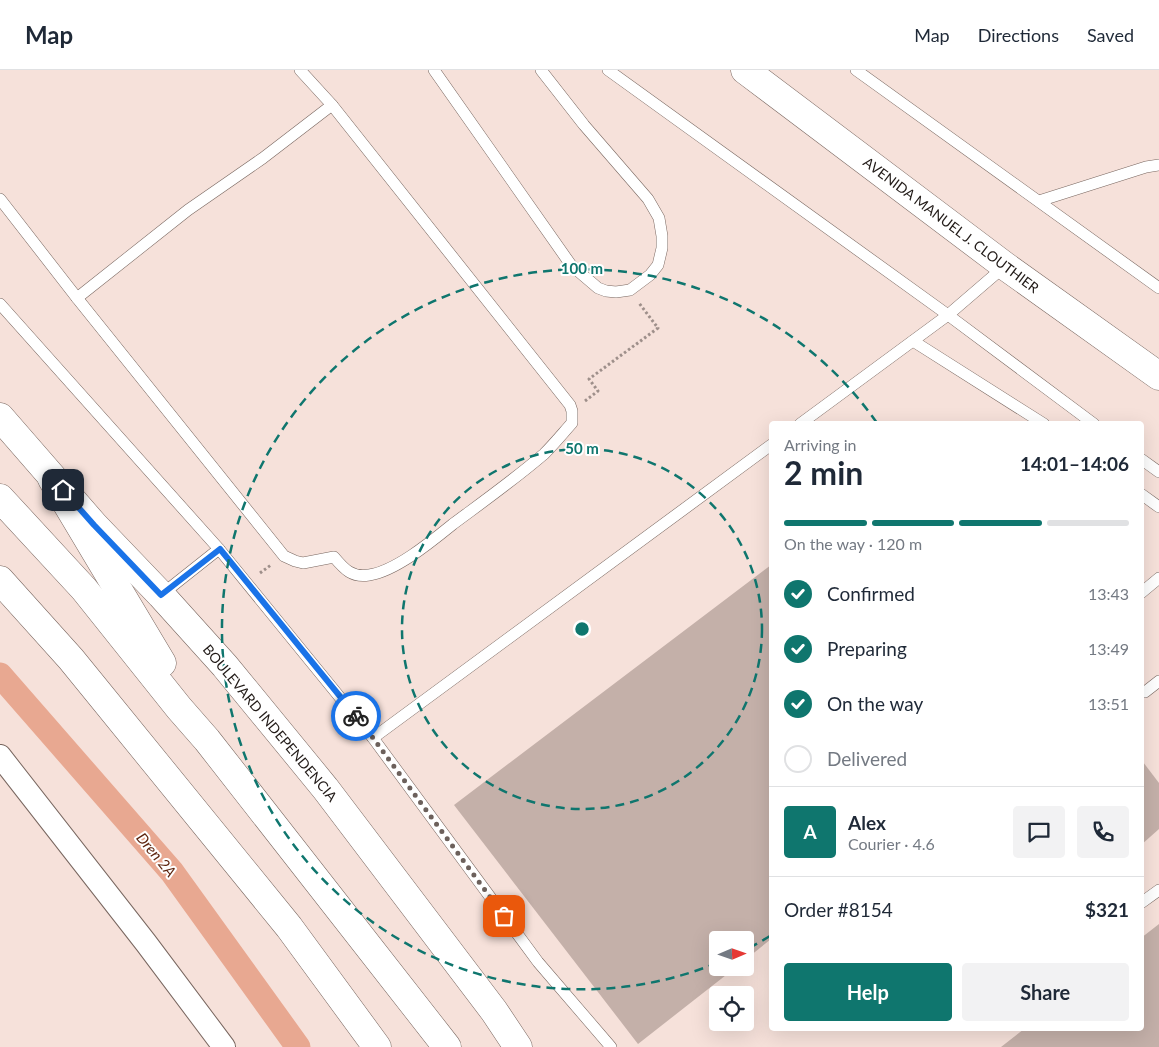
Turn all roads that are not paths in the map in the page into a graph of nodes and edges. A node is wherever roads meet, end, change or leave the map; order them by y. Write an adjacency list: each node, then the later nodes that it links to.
1 (300, 70): 7 (lane)
2 (434, 70): 3 (lane)
3 (541, 70)
4 (608, 70): 15 (lane)
5 (745, 70): 11 (main road, AVENIDA MANUEL J. CLOUTHIER)
6 (856, 70): 10 (lane)
7 (332, 105): 13 (lane); 13 (lane)
8 (1159, 165): 10 (lane)
9 (0, 199): 13 (lane)
10 (1038, 201): 12 (lane)
11 (1005, 266): 15 (lane); 17 (main road, AVENIDA MANUEL J. CLOUTHIER)
12 (1159, 288)
13 (77, 298)
14 (0, 304): 29 (lane)
15 (948, 315): 16 (lane); 21 (lane)
16 (913, 341): 19 (lane); 20 (lane)
17 (1159, 376)
18 (0, 417): 25 (main road, BOULEVARD INDEPENDENCIA)
19 (804, 421)
20 (1039, 421)
21 (1090, 421)
22 (769, 446): 36 (lane)
23 (1144, 461): 24 (lane)
24 (1159, 472)
25 (52, 479): 33 (main road, BOULEVARD INDEPENDENCIA); 37 (main road)
26 (1144, 496): 28 (lane)
27 (0, 498): 37 (main road)
28 (1159, 507)
29 (220, 549): 33 (lane); 36 (lane)
30 (1159, 578): 32 (lane)
31 (0, 580): 42 (main road)
32 (1144, 590)
33 (161, 595): 44 (main road, BOULEVARD INDEPENDENCIA)
34 (1159, 681): 35 (lane)
35 (1145, 692)
36 (373, 738): 45 (lane)
37 (207, 740): 43 (main road)
38 (0, 756): 41 (street)
39 (1159, 890): 40 (lane)
40 (1144, 901)
41 (224, 1047)
42 (377, 1047)
43 (448, 1047)
44 (518, 1047)
45 (611, 1047)

